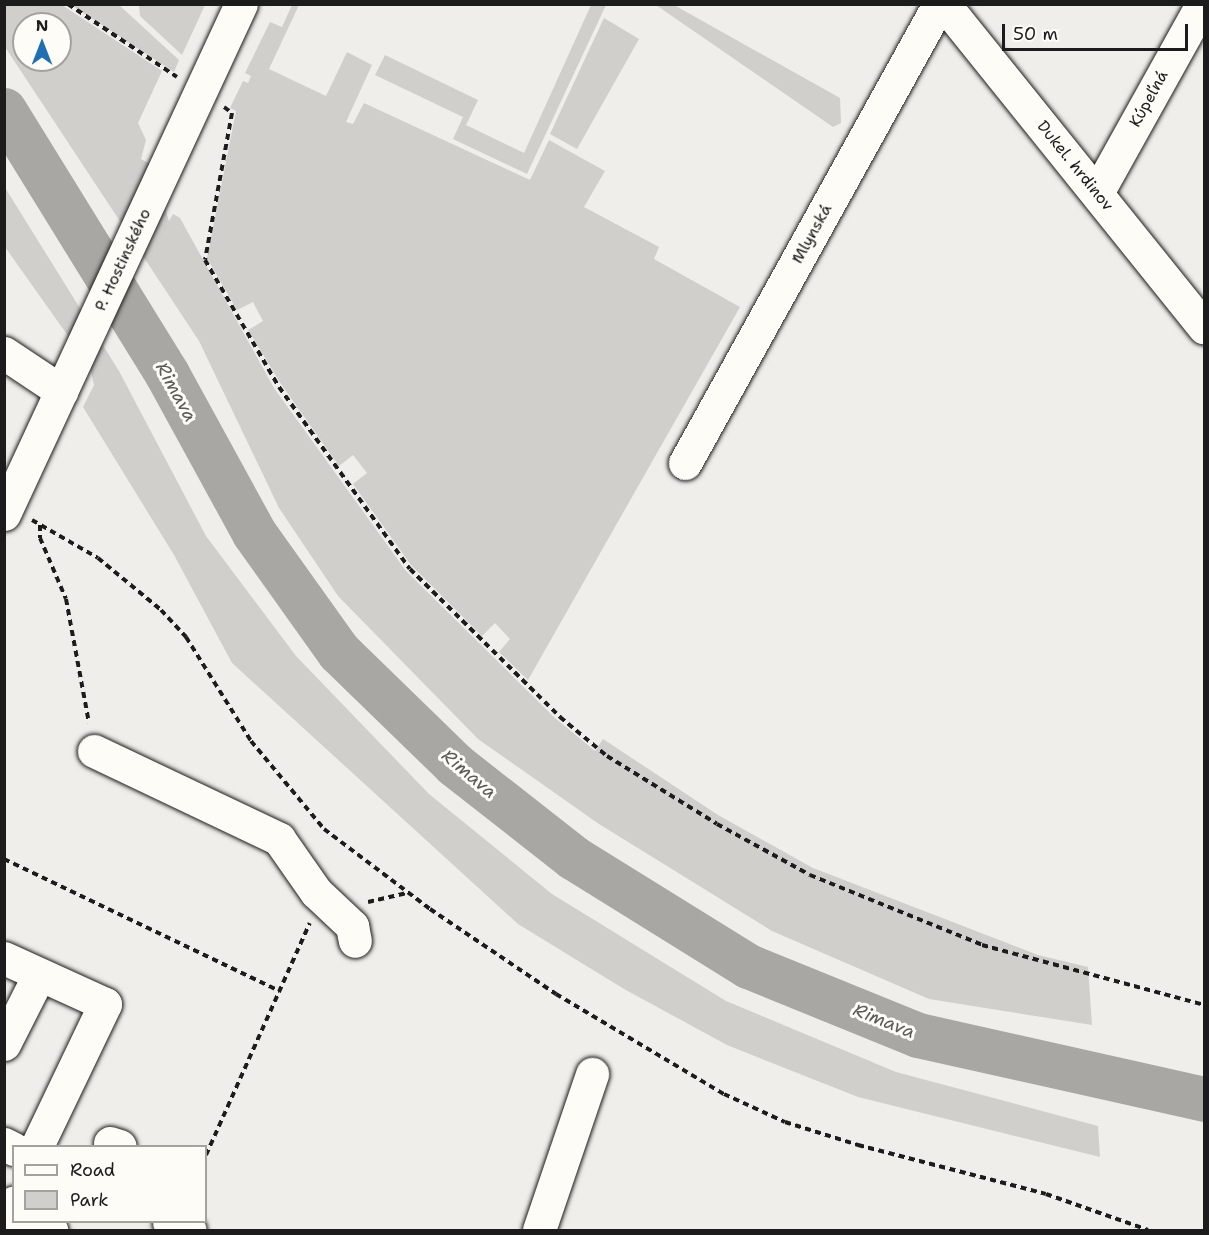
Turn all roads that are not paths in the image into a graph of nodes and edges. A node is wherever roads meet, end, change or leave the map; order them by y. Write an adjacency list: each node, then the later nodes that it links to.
1 (241, 4): 8 (street, P. Hostinského)
2 (939, 4): 9 (street, Mlynská)
3 (944, 4): 5 (street, Dukel. hrdinov)
4 (1202, 4): 5 (street, Kúpeľná)
5 (1097, 194): 6 (street, Dukel. hrdinov)
6 (1204, 327)
7 (4, 353): 8 (street)
8 (66, 380): 10 (street, P. Hostinského)
9 (685, 464)
10 (6, 510)
11 (94, 751): 12 (street)
12 (355, 940)
13 (4, 958): 14 (street)
14 (39, 975): 15 (street); 17 (street)
15 (4, 1044)
16 (592, 1074): 22 (street)
17 (37, 1145)
18 (35, 1223): 20 (street)
19 (174, 1223): 21 (street)
20 (51, 1230)
21 (190, 1230)
22 (539, 1230)

